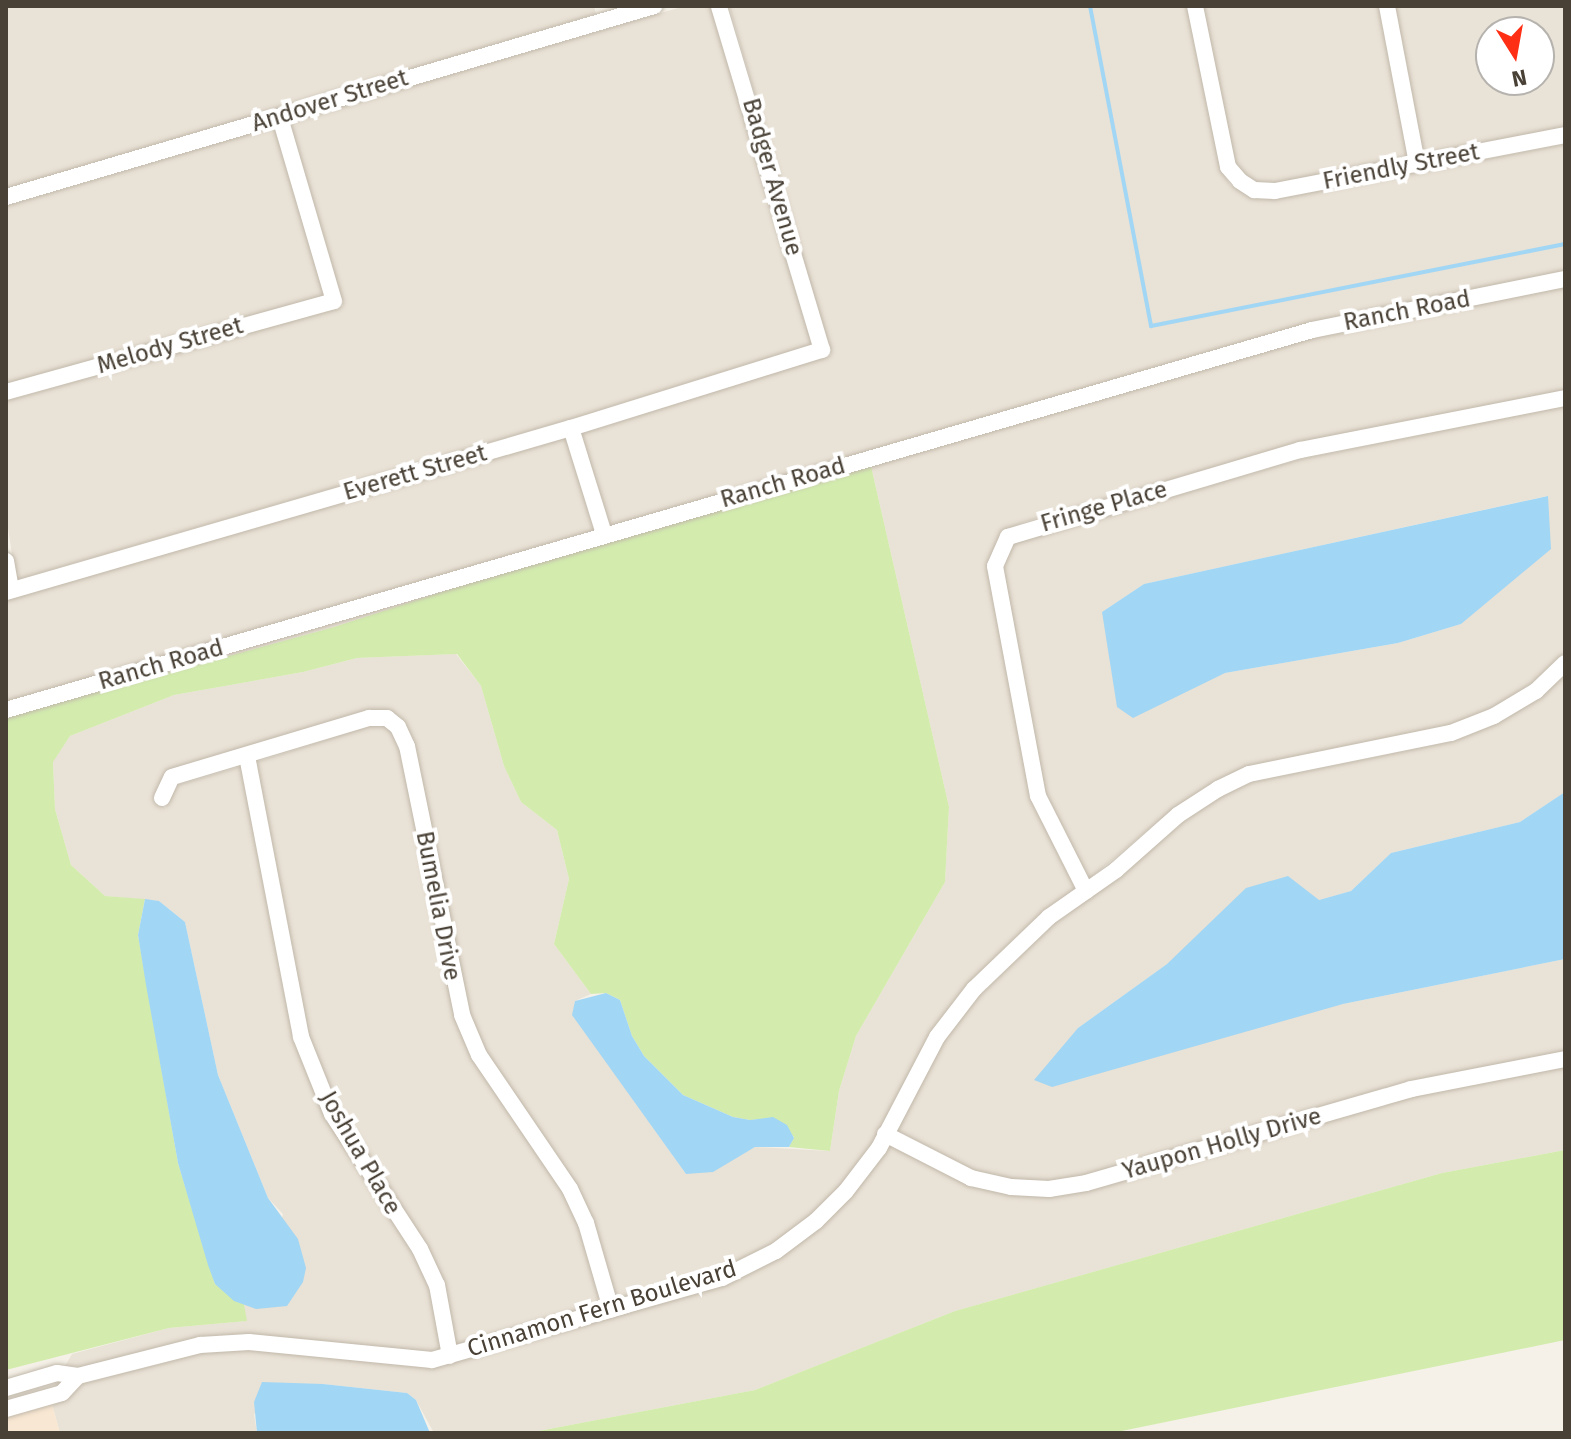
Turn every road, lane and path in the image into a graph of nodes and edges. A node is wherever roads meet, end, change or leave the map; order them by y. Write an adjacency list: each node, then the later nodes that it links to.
1 (654, 6): 5 (street, Andover Street)
2 (719, 6): 11 (street, Badger Avenue)
3 (1195, 6): 8 (street, Friendly Street)
4 (1387, 6): 8 (street)
5 (603, 13): 6 (street, Andover Street)
6 (280, 117): 9 (street, Andover Street); 12 (street, Melody Street)
7 (1565, 135): 8 (street, Friendly Street)
8 (1417, 164)
9 (6, 197)
10 (1565, 279): 15 (street, Ranch Road)
11 (822, 350): 14 (street, Everett Street)
12 (6, 392)
13 (1565, 398): 22 (street, Fringe Place)
14 (571, 428): 15 (street); 17 (street, Everett Street)
15 (604, 534): 19 (street, Ranch Road)
16 (6, 561): 17 (street)
17 (8, 591)
18 (1565, 663): 22 (street, Cinnamon Fern Boulevard)
19 (6, 710)
20 (247, 756): 21 (street, Bumelia Drive); 25 (street, Bumelia Drive); 26 (street, Joshua Place)
21 (162, 798)
22 (1086, 891): 24 (street, Cinnamon Fern Boulevard)
23 (1565, 1059): 24 (street, Yaupon Holly Drive)
24 (885, 1134): 25 (street, Cinnamon Fern Boulevard)
25 (611, 1309): 26 (street, Cinnamon Fern Boulevard)
26 (450, 1356): 27 (street, Cinnamon Fern Boulevard)
27 (78, 1376): 28 (street, Cinnamon Fern Boulevard); 29 (street, Cinnamon Fern Boulevard)
28 (6, 1388)
29 (6, 1409)

